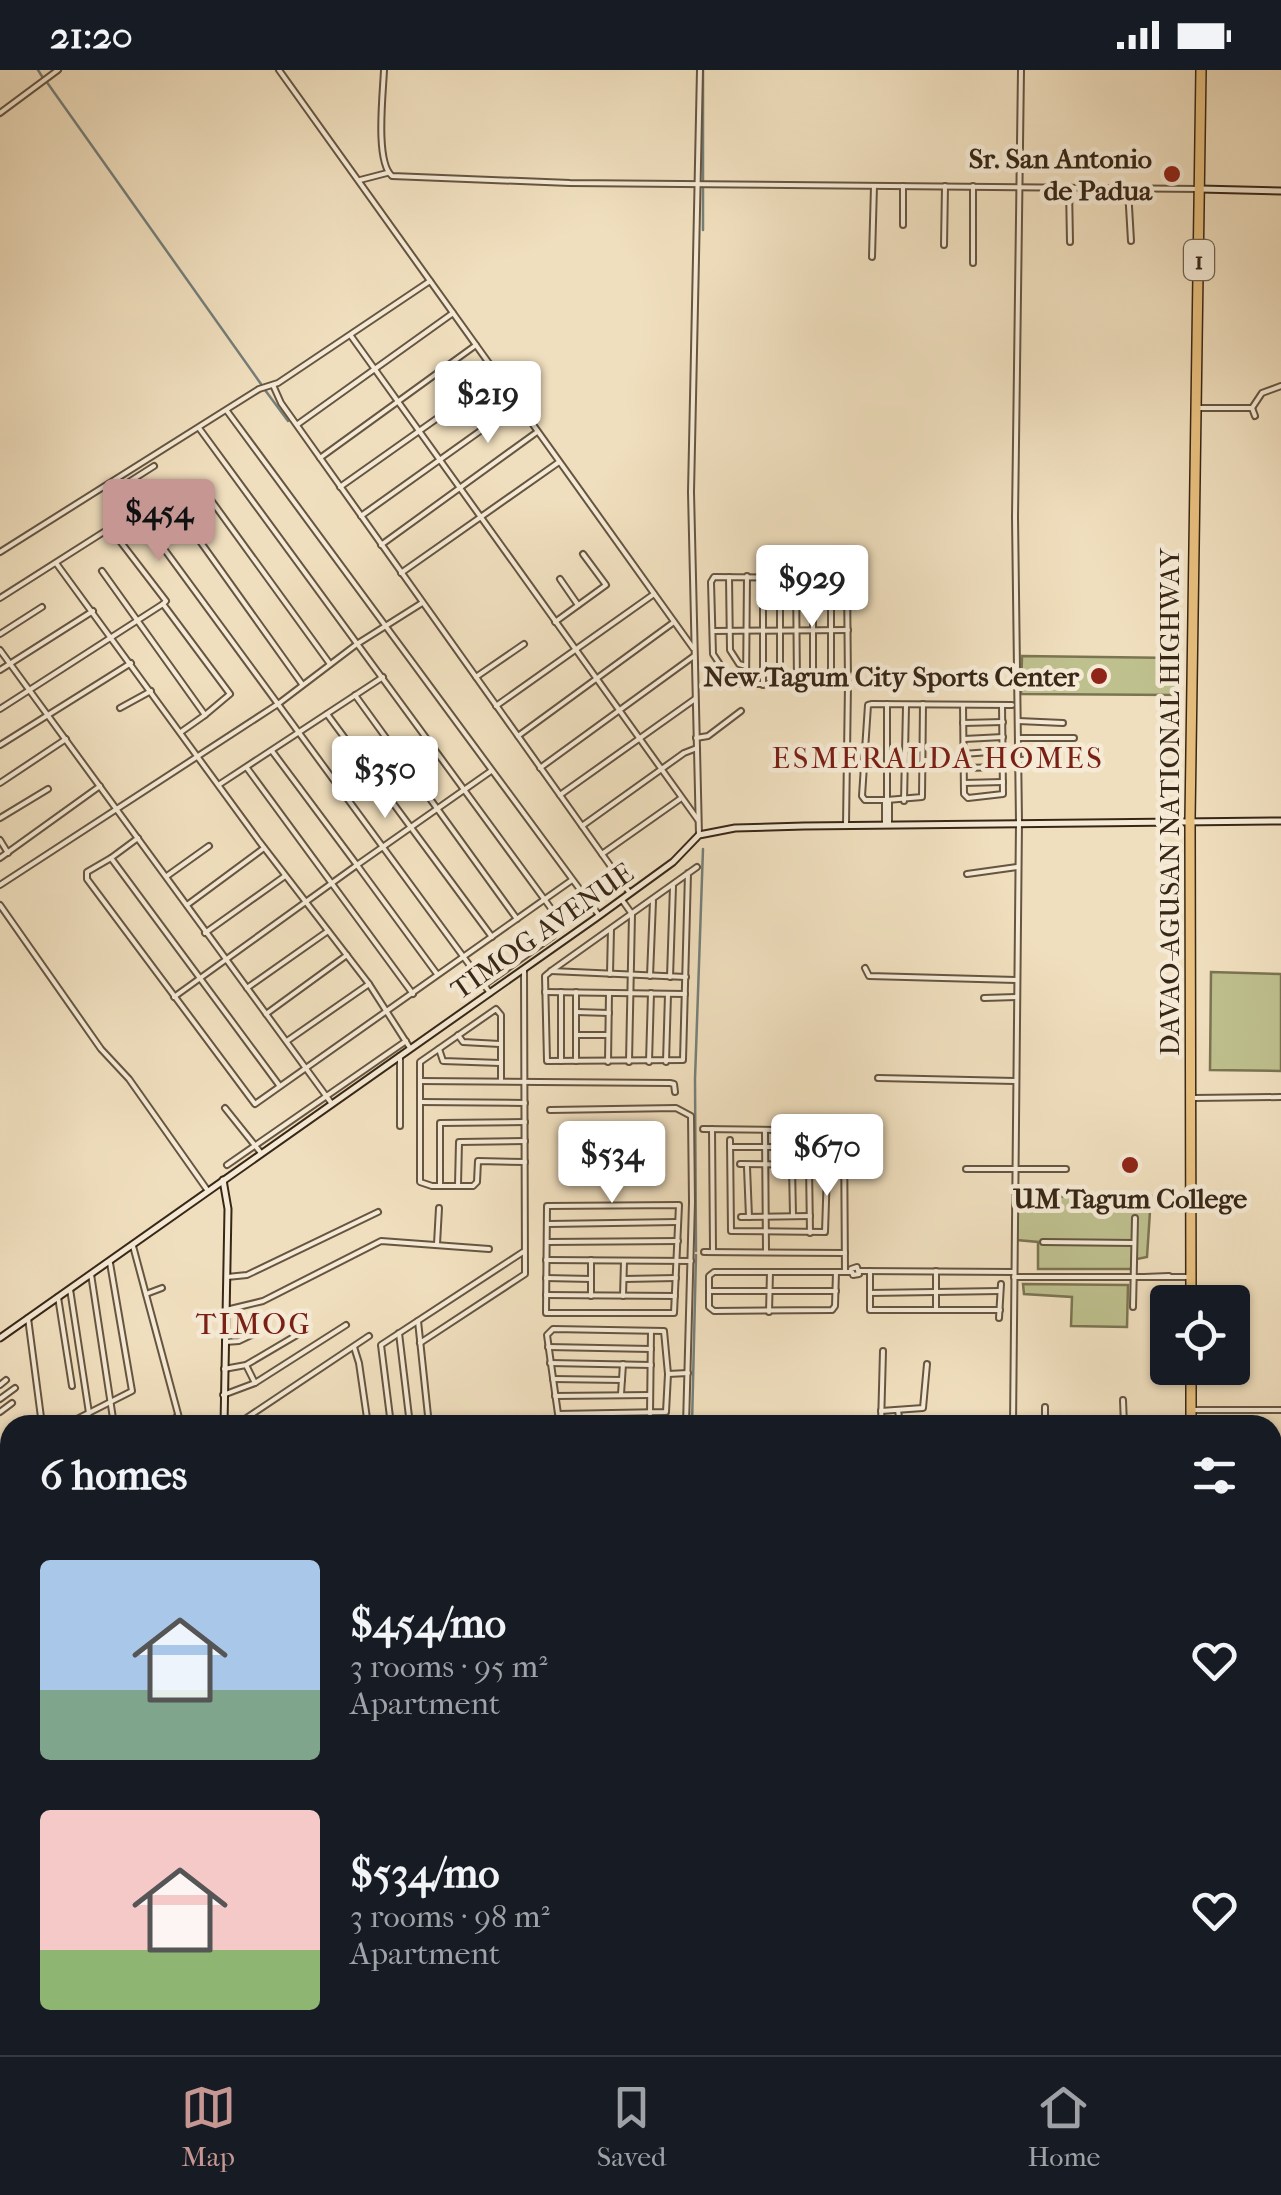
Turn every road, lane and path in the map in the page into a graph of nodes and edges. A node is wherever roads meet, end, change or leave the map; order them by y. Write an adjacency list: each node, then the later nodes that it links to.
1 (58, 70): 7 (street)
2 (279, 70): 9 (street)
3 (384, 70): 8 (street)
4 (700, 70): 10 (street)
5 (1021, 70): 15 (street)
6 (1202, 70): 18 (highway, DAVAO-AGUSAN NATIONAL HIGHWAY / 1)
7 (0, 113)
8 (387, 173): 9 (street); 10 (street)
9 (360, 180): 26 (street)
10 (698, 183): 11 (street); 96 (street)
11 (874, 186): 12 (street); 24 (street)
12 (903, 186): 13 (street); 20 (street)
13 (945, 186): 14 (street); 23 (street)
14 (973, 186): 15 (street); 25 (street)
15 (1018, 187): 16 (street); 133 (street)
16 (1069, 187): 17 (street); 22 (street)
17 (1128, 188): 18 (street); 21 (street)
18 (1200, 188): 19 (main road); 36 (highway, DAVAO-AGUSAN NATIONAL HIGHWAY / 1)
19 (1281, 190)
20 (903, 225)
21 (1132, 240)
22 (1070, 242)
23 (944, 245)
24 (872, 257)
25 (973, 264)
26 (430, 281): 27 (street); 28 (street)
27 (453, 314): 29 (street); 30 (street)
28 (351, 336): 30 (street); 32 (street)
29 (476, 346): 31 (street); 34 (street)
30 (376, 370): 34 (street); 40 (street)
31 (497, 376): 35 (street); 42 (street)
32 (274, 385): 38 (street); 40 (street)
33 (1281, 386): 37 (street)
34 (397, 401): 42 (street); 44 (street)
35 (518, 404): 43 (street); 45 (street)
36 (1196, 408): 37 (street); 175 (highway, DAVAO-AGUSAN NATIONAL HIGHWAY / 1)
37 (1252, 408): 39 (street)
38 (227, 410): 41 (street); 80 (street)
39 (1255, 416)
40 (296, 426): 44 (street)
41 (200, 428): 57 (street); 92 (street)
42 (418, 430): 45 (street); 49 (street)
43 (537, 432): 46 (street); 51 (street)
44 (320, 458): 49 (street)
45 (439, 460): 51 (street); 54 (street)
46 (559, 462): 55 (street); 70 (street)
47 (154, 466): 53 (street)
48 (180, 486): 52 (street)
49 (340, 487): 54 (street)
50 (203, 488): 99 (street)
51 (459, 488): 55 (street); 56 (street)
52 (166, 495): 53 (street); 105 (street)
53 (137, 512): 117 (street)
54 (361, 516): 56 (street)
55 (480, 518): 61 (street); 78 (street)
56 (381, 545): 61 (street)
57 (0, 552)
58 (584, 554): 74 (street)
59 (56, 564): 71 (street); 73 (street); 76 (street)
60 (102, 572): 77 (street)
61 (401, 573): 72 (street)
62 (729, 576): 63 (street); 83 (street); 84 (street)
63 (748, 576): 64 (street); 85 (street)
64 (763, 576): 65 (street); 86 (street)
65 (780, 576): 66 (street); 87 (street)
66 (796, 576): 67 (street); 88 (street)
67 (813, 576): 68 (street); 81 (street)
68 (830, 576): 82 (street); 89 (street)
69 (560, 579): 74 (street)
70 (654, 594): 79 (street); 95 (street)
71 (0, 598)
72 (422, 602): 80 (street); 103 (street)
73 (163, 604): 77 (street); 131 (street)
74 (578, 606): 78 (street)
75 (42, 607): 90 (street)
76 (93, 611): 91 (street); 98 (street)
77 (138, 621): 91 (street); 131 (street)
78 (555, 622): 95 (street)
79 (674, 622): 96 (street); 104 (street)
80 (388, 627): 92 (street); 159 (street)
81 (814, 630): 88 (street); 89 (street); 107 (street)
82 (848, 630): 89 (street); 109 (street)
83 (712, 631): 84 (street); 111 (street)
84 (730, 631): 85 (street); 100 (street)
85 (746, 631): 86 (street); 100 (street)
86 (763, 631): 87 (street); 112 (street)
87 (779, 631): 88 (street); 110 (street)
88 (796, 631): 106 (street)
89 (830, 631): 108 (street)
90 (0, 634)
91 (113, 638): 97 (street); 113 (street)
92 (357, 644): 99 (street); 102 (street)
93 (524, 644): 103 (street)
94 (0, 650): 98 (street)
95 (576, 651): 104 (street); 124 (street)
96 (695, 653): 116 (street); 127 (street)
97 (130, 663): 114 (street); 130 (street)
98 (11, 664): 101 (street); 113 (street)
99 (330, 664): 105 (street)
100 (746, 666): 111 (street)
101 (0, 670)
102 (383, 677): 115 (street); 166 (street)
103 (476, 677): 124 (street)
104 (596, 679): 127 (street); 138 (street)
105 (302, 684): 117 (street)
106 (797, 684): 107 (street); 110 (street)
107 (813, 684): 108 (street)
108 (831, 684): 109 (street)
109 (848, 684): 179 (street)
110 (780, 685): 112 (street)
111 (746, 686): 112 (street)
112 (763, 686)
113 (29, 691): 126 (street); 130 (street)
114 (151, 691): 125 (street); 136 (street)
115 (354, 695): 129 (street); 172 (street)
116 (695, 699): 139 (street); 140 (street)
117 (278, 704): 137 (street); 151 (street)
118 (887, 704): 119 (street); 169 (street); 169 (street)
119 (906, 704): 120 (street); 170 (street)
120 (923, 704): 121 (street); 170 (street)
121 (963, 705): 122 (street); 134 (street)
122 (1002, 705): 123 (street); 132 (street)
123 (1012, 705)
124 (496, 706): 138 (street)
125 (120, 708)
126 (0, 709)
127 (618, 710): 139 (street); 156 (street)
128 (741, 711): 140 (street)
129 (328, 714): 137 (street); 181 (street)
130 (47, 715): 145 (street); 146 (street)
131 (205, 715): 136 (street)
132 (1003, 722): 134 (street); 141 (street)
133 (1018, 722): 135 (street); 142 (street)
134 (963, 723): 144 (street)
135 (1063, 723)
136 (181, 732): 151 (street)
137 (300, 733): 148 (street); 186 (street)
138 (518, 736): 156 (street)
139 (638, 737): 158 (street); 167 (street)
140 (701, 737): 147 (street)
141 (1003, 737): 144 (street); 149 (street)
142 (1018, 738): 143 (street); 153 (street)
143 (1074, 738)
144 (964, 739): 150 (street)
145 (66, 740): 161 (street); 164 (street)
146 (0, 745)
147 (696, 748): 158 (street); 174 (street)
148 (272, 751): 155 (street); 192 (street)
149 (1004, 752): 150 (street); 154 (street)
150 (963, 754): 157 (street)
151 (197, 755): 163 (street); 171 (street)
152 (1050, 758): 153 (street)
153 (1018, 760): 177 (street)
154 (1003, 767): 157 (street); 160 (street)
155 (247, 768): 163 (street); 201 (street)
156 (540, 768): 167 (street)
157 (964, 768): 162 (street)
158 (661, 769): 168 (street); 178 (street)
159 (490, 771): 166 (street); 199 (street)
160 (1004, 782): 162 (street); 162 (street)
161 (0, 783)
162 (964, 784)
163 (219, 785): 187 (street)
164 (100, 786): 171 (street); 188 (street)
165 (48, 789): 173 (street)
166 (465, 789): 172 (street); 204 (street)
167 (560, 795): 178 (street)
168 (682, 798): 174 (street); 189 (street)
169 (887, 800): 170 (street); 180 (street)
170 (904, 801)
171 (116, 807): 183 (street); 200 (street)
172 (438, 808): 181 (street); 212 (street)
173 (0, 818)
174 (698, 820): 182 (street)
175 (1193, 820): 176 (main road); 177 (main road); 272 (highway, DAVAO-AGUSAN NATIONAL HIGHWAY / 1)
176 (1281, 821)
177 (1019, 822): 180 (main road); 194 (street)
178 (582, 826): 189 (street)
179 (846, 826): 180 (main road); 182 (main road)
180 (888, 826)
181 (412, 827): 186 (street); 216 (street)
182 (699, 835): 203 (main road, TIMOG AVENUE)
183 (138, 838): 191 (street); 197 (street)
184 (0, 840): 188 (street)
185 (210, 846): 197 (street)
186 (383, 847): 192 (street); 218 (street)
187 (264, 848): 198 (street); 208 (street)
188 (8, 853): 190 (street)
189 (602, 854): 203 (street)
190 (0, 858)
191 (112, 858): 229 (street); 244 (street)
192 (358, 865): 201 (street); 224 (street)
193 (697, 867): 195 (street)
194 (1017, 867): 196 (street); 230 (street)
195 (688, 873): 202 (street); 228 (street)
196 (967, 874)
197 (166, 876): 208 (street)
198 (285, 876): 207 (street); 215 (street)
199 (572, 880): 204 (street); 211 (street)
200 (0, 884)
201 (332, 884): 207 (street); 241 (street)
202 (672, 884): 205 (street); 227 (street)
203 (630, 894): 206 (main road, TIMOG AVENUE)
204 (544, 898): 212 (street); 232 (street)
205 (652, 899): 210 (street); 226 (street)
206 (622, 900): 210 (street); 211 (main road, TIMOG AVENUE)
207 (305, 903): 214 (street); 219 (street)
208 (187, 904): 215 (street)
209 (0, 905): 310 (street)
210 (632, 914): 213 (street); 225 (street)
211 (599, 916): 221 (main road, TIMOG AVENUE)
212 (517, 918): 216 (street)
213 (611, 928): 222 (street); 223 (street)
214 (328, 931): 217 (street); 233 (street)
215 (205, 933): 219 (street)
216 (492, 937): 218 (street)
217 (347, 956): 231 (street); 250 (street)
218 (464, 957): 224 (street); 232 (street)
219 (227, 959): 229 (street); 233 (street)
220 (865, 968): 230 (street)
221 (524, 969): 237 (main road, TIMOG AVENUE); 273 (street)
222 (551, 971): 223 (street); 234 (street)
223 (610, 974): 225 (street)
224 (438, 975): 241 (street)
225 (631, 975): 226 (street); 239 (street)
226 (650, 976): 227 (street)
227 (670, 977): 228 (street)
228 (686, 977): 243 (street)
229 (200, 978): 244 (street); 274 (street)
230 (1016, 980): 245 (street)
231 (368, 984): 247 (street); 254 (street)
232 (484, 984): 237 (street)
233 (247, 988): 250 (street)
234 (544, 992): 235 (street); 260 (street)
235 (561, 992): 236 (street); 260 (street)
236 (576, 992): 238 (street); 248 (street)
237 (490, 993): 257 (main road, TIMOG AVENUE)
238 (609, 993): 239 (street); 249 (street)
239 (631, 993): 240 (street); 263 (street)
240 (651, 993): 242 (street); 264 (street)
241 (413, 994): 247 (street)
242 (668, 994): 243 (street); 265 (street)
243 (686, 994): 265 (street)
244 (174, 997): 274 (street)
245 (1016, 997): 246 (street); 271 (street)
246 (984, 998)
247 (388, 1011): 255 (street); 267 (street)
248 (576, 1012): 249 (street); 252 (street)
249 (609, 1013): 253 (street)
250 (266, 1014): 254 (street)
251 (458, 1035): 256 (street); 256 (street); 258 (street)
252 (576, 1036): 253 (street); 261 (street)
253 (608, 1036): 262 (street)
254 (286, 1041): 267 (street)
255 (406, 1041): 257 (street); 276 (street)
256 (500, 1044): 266 (street)
257 (411, 1048): 259 (main road, TIMOG AVENUE)
258 (439, 1048): 266 (street); 269 (street)
259 (400, 1056): 281 (main road, TIMOG AVENUE); 285 (street)
260 (561, 1061): 261 (street)
261 (576, 1062): 262 (street)
262 (608, 1062): 263 (street)
263 (630, 1062): 264 (street)
264 (649, 1062): 265 (street)
265 (666, 1062)
266 (500, 1063): 270 (street)
267 (308, 1070): 274 (street); 276 (street)
268 (878, 1078): 271 (street)
269 (420, 1081): 270 (street); 279 (street)
270 (501, 1081): 273 (street)
271 (1014, 1081): 305 (street)
272 (1191, 1081): 278 (highway, DAVAO-AGUSAN NATIONAL HIGHWAY / 1); 297 (highway, DAVAO-AGUSAN NATIONAL HIGHWAY / 1)
273 (525, 1082): 275 (street); 280 (street)
274 (280, 1087)
275 (674, 1092)
276 (326, 1095): 281 (street); 292 (street)
277 (1281, 1097): 278 (street)
278 (1194, 1098): 297 (highway, DAVAO-AGUSAN NATIONAL HIGHWAY / 1)
279 (420, 1102): 280 (street); 308 (street)
280 (525, 1103): 284 (street)
281 (332, 1104): 296 (main road, TIMOG AVENUE)
282 (226, 1108): 292 (street)
283 (550, 1110): 336 (street)
284 (525, 1122): 291 (street); 308 (street)
285 (400, 1126)
286 (702, 1130): 287 (street)
287 (712, 1130): 288 (street); 331 (street)
288 (766, 1130): 293 (street); 334 (street)
289 (730, 1140): 294 (street)
290 (828, 1140): 295 (street)
291 (525, 1142): 298 (street); 309 (street)
292 (255, 1146): 296 (street); 299 (street)
293 (765, 1147): 294 (street); 295 (street); 300 (street)
294 (730, 1148): 322 (street)
295 (828, 1148): 321 (street)
296 (261, 1153): 307 (main road, TIMOG AVENUE)
297 (1192, 1156): 350 (highway, DAVAO-AGUSAN NATIONAL HIGHWAY / 1)
298 (525, 1162): 309 (street); 330 (street)
299 (227, 1164)
300 (765, 1165): 302 (street); 313 (street); 316 (street)
301 (818, 1165): 303 (street)
302 (792, 1166): 303 (street); 314 (street)
303 (809, 1166): 315 (street)
304 (966, 1169): 305 (street)
305 (1016, 1169): 306 (street); 347 (street)
306 (1066, 1169)
307 (223, 1180): 310 (main road, TIMOG AVENUE); 348 (main road)
308 (440, 1186): 309 (street)
309 (458, 1186)
310 (208, 1191): 327 (main road, TIMOG AVENUE)
311 (439, 1208): 328 (street)
312 (378, 1212): 348 (street)
313 (766, 1216): 314 (street); 316 (street); 322 (street)
314 (793, 1216): 315 (street)
315 (810, 1216): 321 (street)
316 (749, 1217): 317 (street)
317 (741, 1218)
318 (1134, 1218): 326 (street)
319 (678, 1222): 320 (street); 320 (street); 323 (street)
320 (546, 1224): 324 (street)
321 (810, 1233): 322 (street)
322 (766, 1234): 333 (street)
323 (678, 1241): 324 (street); 335 (street)
324 (546, 1242): 338 (street)
325 (1043, 1242): 326 (street)
326 (1134, 1243): 349 (street)
327 (132, 1244): 337 (main road, TIMOG AVENUE); 363 (street)
328 (437, 1244): 329 (street); 370 (street)
329 (489, 1249)
330 (526, 1250): 376 (street); 385 (street)
331 (714, 1251): 332 (street); 333 (street)
332 (704, 1252)
333 (766, 1252): 334 (street)
334 (846, 1253): 344 (street)
335 (678, 1259): 336 (street); 340 (street); 352 (street)
336 (691, 1259): 397 (street)
337 (110, 1260): 346 (main road, TIMOG AVENUE); 414 (street)
338 (546, 1260): 339 (street); 351 (street)
339 (591, 1260): 340 (street); 353 (street)
340 (624, 1260): 354 (street)
341 (870, 1271): 344 (street); 345 (street); 362 (street)
342 (770, 1272): 343 (street); 358 (street); 361 (street)
343 (836, 1272): 344 (street); 359 (street)
344 (848, 1272)
345 (936, 1272): 347 (street); 360 (street)
346 (90, 1274): 356 (main road, TIMOG AVENUE); 414 (street)
347 (1014, 1274): 349 (street); 437 (street)
348 (227, 1276): 370 (main road)
349 (1134, 1277): 350 (street); 369 (street)
350 (1191, 1277): 355 (highway, DAVAO-AGUSAN NATIONAL HIGHWAY / 1)
351 (545, 1278): 353 (street); 364 (street)
352 (676, 1278): 354 (street); 367 (street)
353 (591, 1279): 365 (street)
354 (624, 1279): 366 (street)
355 (1191, 1285)
356 (70, 1288): 368 (main road, TIMOG AVENUE); 422 (street)
357 (162, 1288): 363 (street)
358 (709, 1291): 361 (street); 373 (street)
359 (836, 1291): 361 (street); 373 (street)
360 (936, 1291): 362 (street); 371 (street); 372 (street)
361 (769, 1292): 373 (street)
362 (870, 1293): 371 (street)
363 (146, 1294): 398 (street)
364 (546, 1295): 365 (street); 367 (street)
365 (591, 1296): 366 (street)
366 (623, 1296): 367 (street)
367 (675, 1296)
368 (58, 1297): 374 (main road, TIMOG AVENUE); 406 (street)
369 (1133, 1307)
370 (226, 1310): 384 (main road)
371 (936, 1310): 372 (street)
372 (1000, 1310): 375 (street)
373 (769, 1312)
374 (28, 1318): 383 (main road, TIMOG AVENUE); 424 (street)
375 (1000, 1318)
376 (418, 1321): 381 (street); 385 (street)
377 (346, 1326): 403 (street)
378 (262, 1330): 384 (street)
379 (652, 1331): 387 (street); 388 (street); 396 (street)
380 (302, 1332): 393 (street)
381 (399, 1334): 431 (street); 432 (street)
382 (368, 1336): 386 (street)
383 (0, 1338)
384 (225, 1342): 395 (main road)
385 (420, 1343): 433 (street)
386 (354, 1347): 429 (street); 430 (street)
387 (548, 1347): 388 (street); 390 (street)
388 (651, 1349): 394 (street)
389 (883, 1351): 420 (street)
390 (550, 1363): 391 (street); 400 (street)
391 (622, 1364): 394 (street); 402 (street)
392 (927, 1364): 417 (street)
393 (246, 1365): 395 (street); 403 (street)
394 (651, 1365): 410 (street)
395 (224, 1368): 408 (main road)
396 (668, 1374): 397 (street); 423 (street)
397 (688, 1374): 434 (street)
398 (168, 1377): 399 (street); 427 (street)
399 (158, 1378)
400 (553, 1379): 402 (street); 411 (street)
401 (6, 1380): 404 (street)
402 (622, 1380): 409 (street)
403 (255, 1383): 408 (street)
404 (0, 1384)
405 (1191, 1385): 418 (highway)
406 (72, 1386)
407 (15, 1388): 412 (street)
408 (222, 1395): 428 (main road)
409 (621, 1395): 410 (street); 411 (street)
410 (650, 1395): 423 (street)
411 (554, 1396): 423 (street)
412 (0, 1399)
413 (1124, 1400): 439 (street)
414 (110, 1402): 422 (street); 426 (street)
415 (12, 1403): 421 (street)
416 (1046, 1406): 438 (street)
417 (898, 1410): 420 (street); 436 (street)
418 (1191, 1410): 419 (street); 440 (highway)
419 (1281, 1410)
420 (881, 1411): 435 (street)
421 (0, 1412)
422 (89, 1413): 425 (street)
423 (650, 1414)
424 (41, 1415)
425 (85, 1415)
426 (112, 1415)
427 (178, 1415)
428 (223, 1415)
429 (251, 1415)
430 (367, 1415)
431 (390, 1415)
432 (409, 1415)
433 (429, 1415)
434 (686, 1415)
435 (881, 1415)
436 (899, 1415)
437 (1013, 1415)
438 (1046, 1415)
439 (1124, 1415)
440 (1191, 1415)

